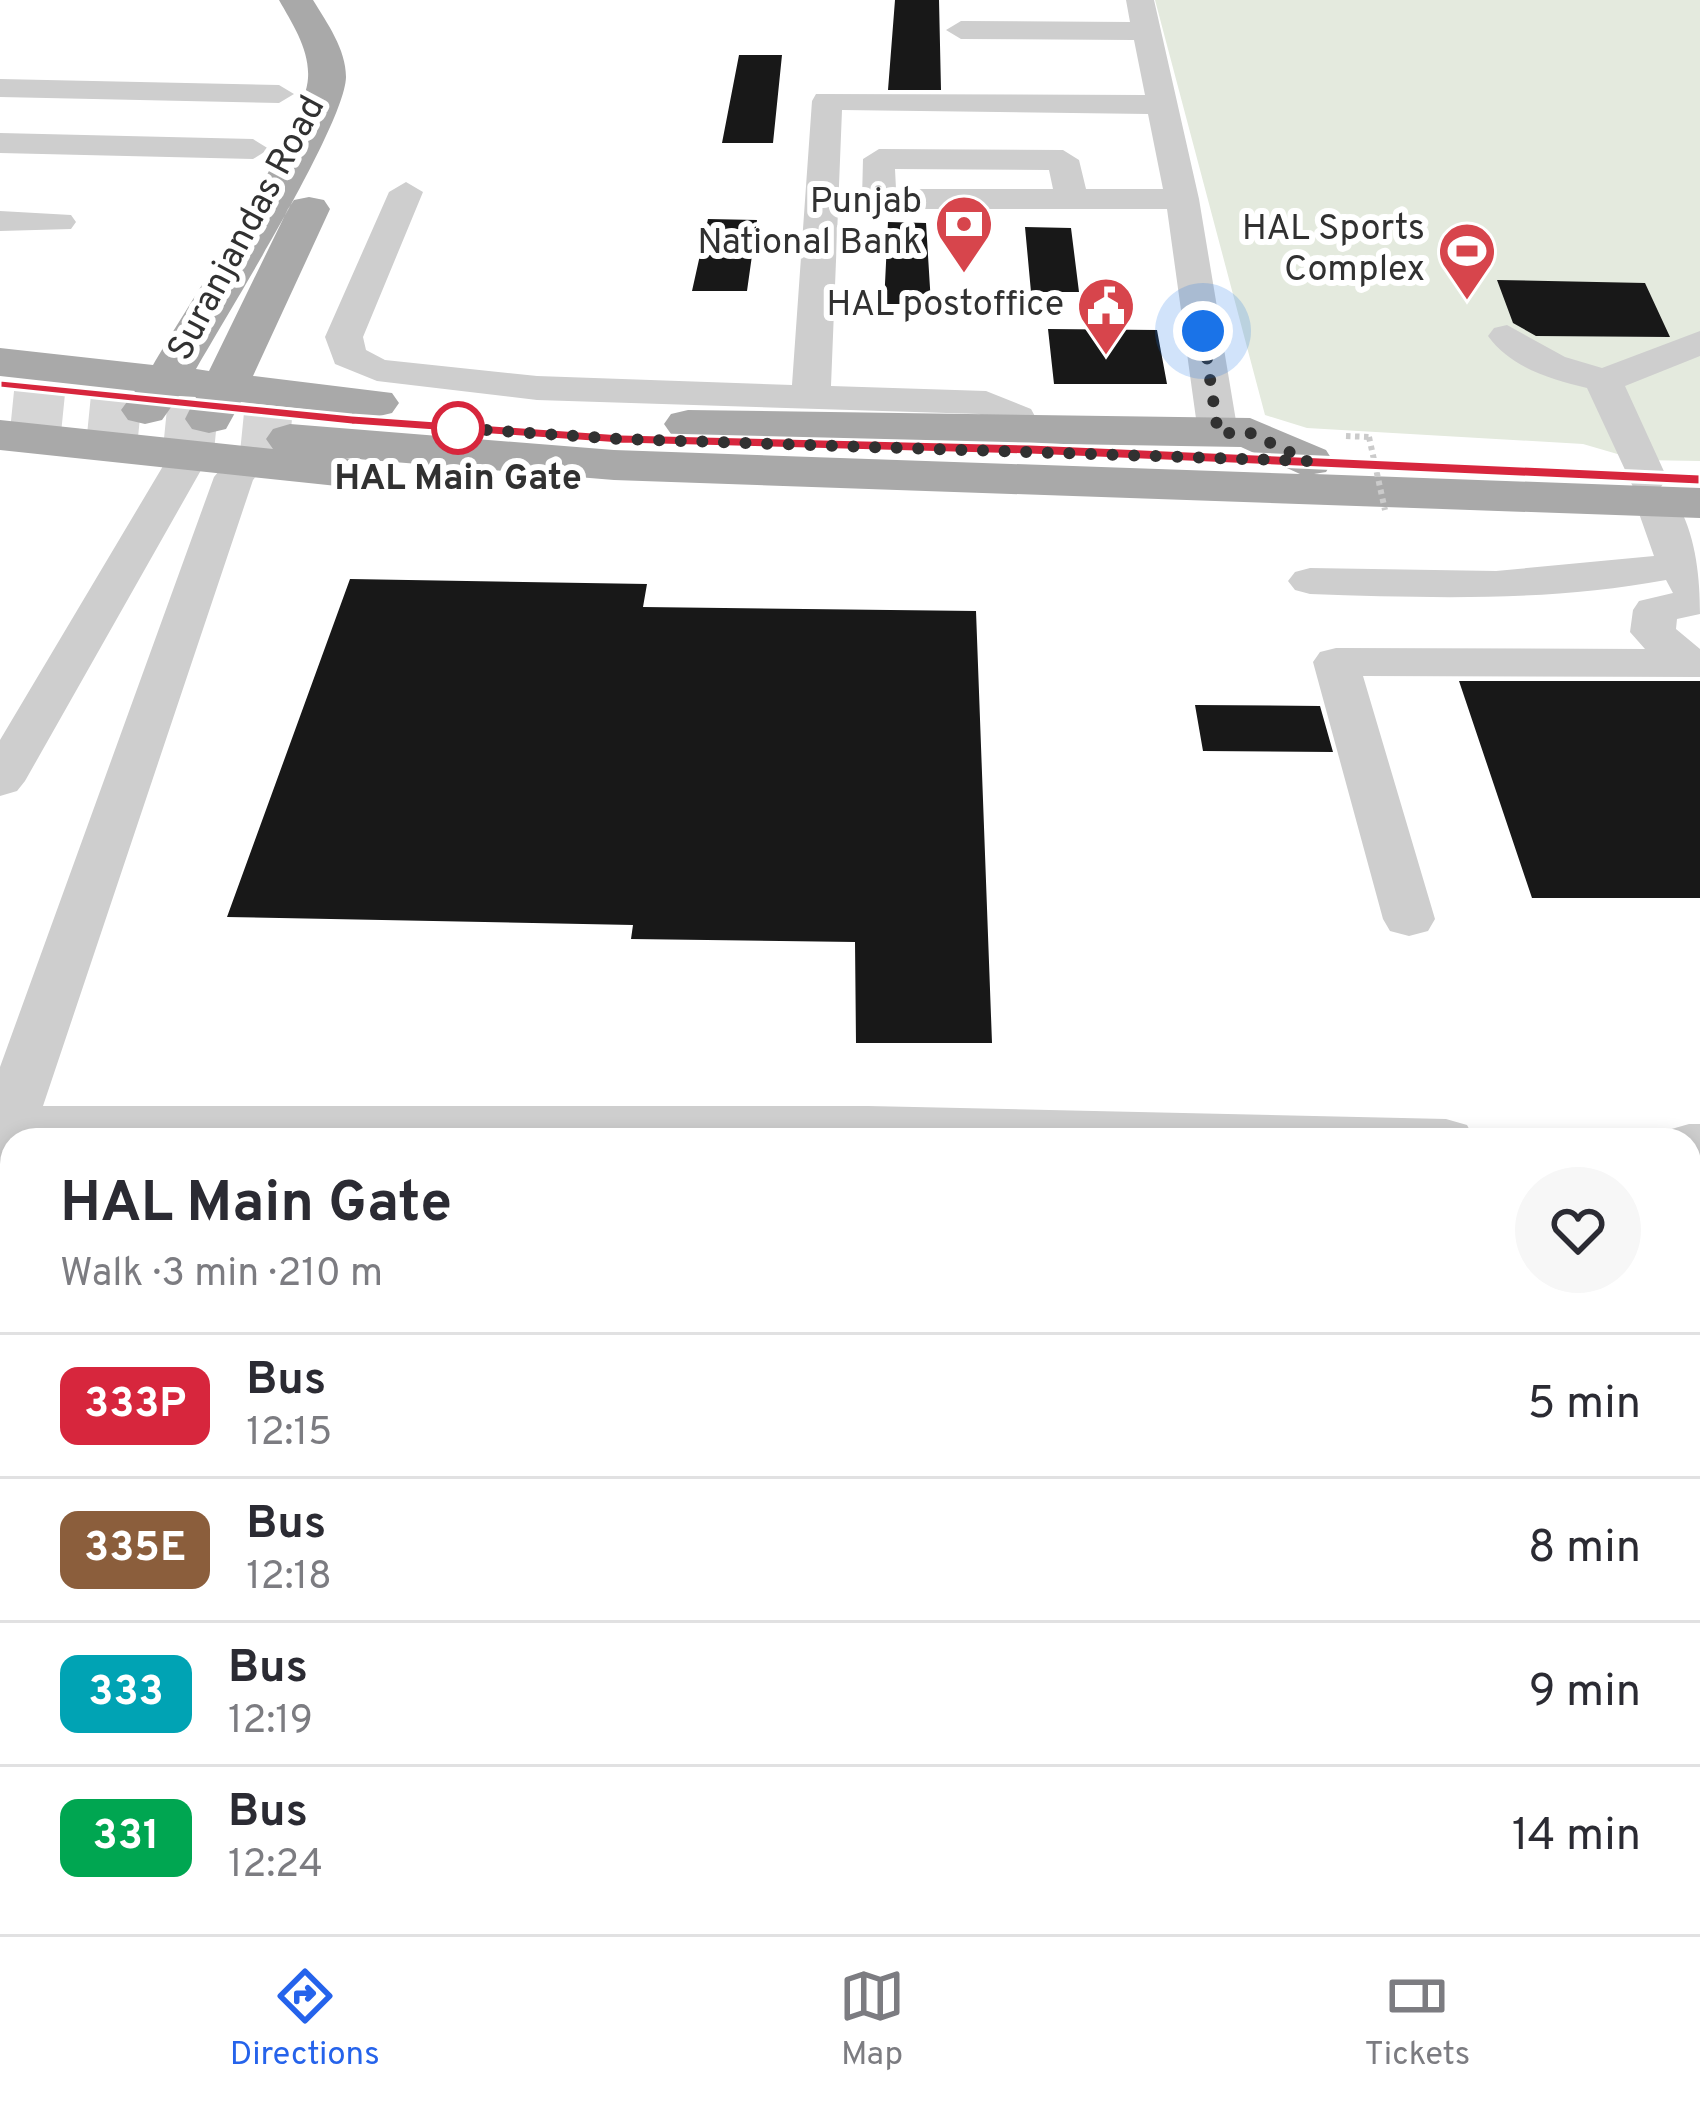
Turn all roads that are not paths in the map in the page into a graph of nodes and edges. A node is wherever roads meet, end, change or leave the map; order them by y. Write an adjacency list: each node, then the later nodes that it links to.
1 (296, 0): 17 (main road, Suranjandas Road)
2 (329, 0): 19 (main road, Suranjandas Road)
3 (1144, 16): 4 (street); 7 (street)
4 (961, 30)
5 (0, 88): 6 (street)
6 (279, 94)
7 (1163, 105): 12 (street); 21 (street)
8 (0, 143): 9 (street)
9 (253, 148)
10 (406, 192): 21 (street)
11 (1072, 200): 11 (street); 12 (street)
12 (1182, 200): 23 (street)
13 (0, 220): 14 (street)
14 (59, 222)
15 (1507, 336): 18 (street)
16 (1700, 342): 18 (street)
17 (167, 380): 19 (main road); 20 (main road); 25 (main road, Suranjandas Road)
18 (1603, 380): 28 (street)
19 (228, 385): 22 (main road); 26 (main road, Suranjandas Road)
20 (8, 398): 25 (main road)
21 (812, 398): 22 (street)
22 (1023, 430): 23 (main road)
23 (1218, 433): 27 (main road)
24 (282, 439): 26 (main road); 27 (main road); 27 (main road); 34 (street)
25 (118, 448): 26 (main road)
26 (189, 456): 32 (street)
27 (1299, 474): 28 (main road)
28 (1676, 491): 30 (street)
29 (1310, 581): 30 (street)
30 (1693, 589): 31 (street)
31 (1693, 663): 33 (street)
32 (0, 781)
33 (1409, 919)
34 (7, 1128)
35 (782, 1128): 36 (street)
36 (912, 1128)

